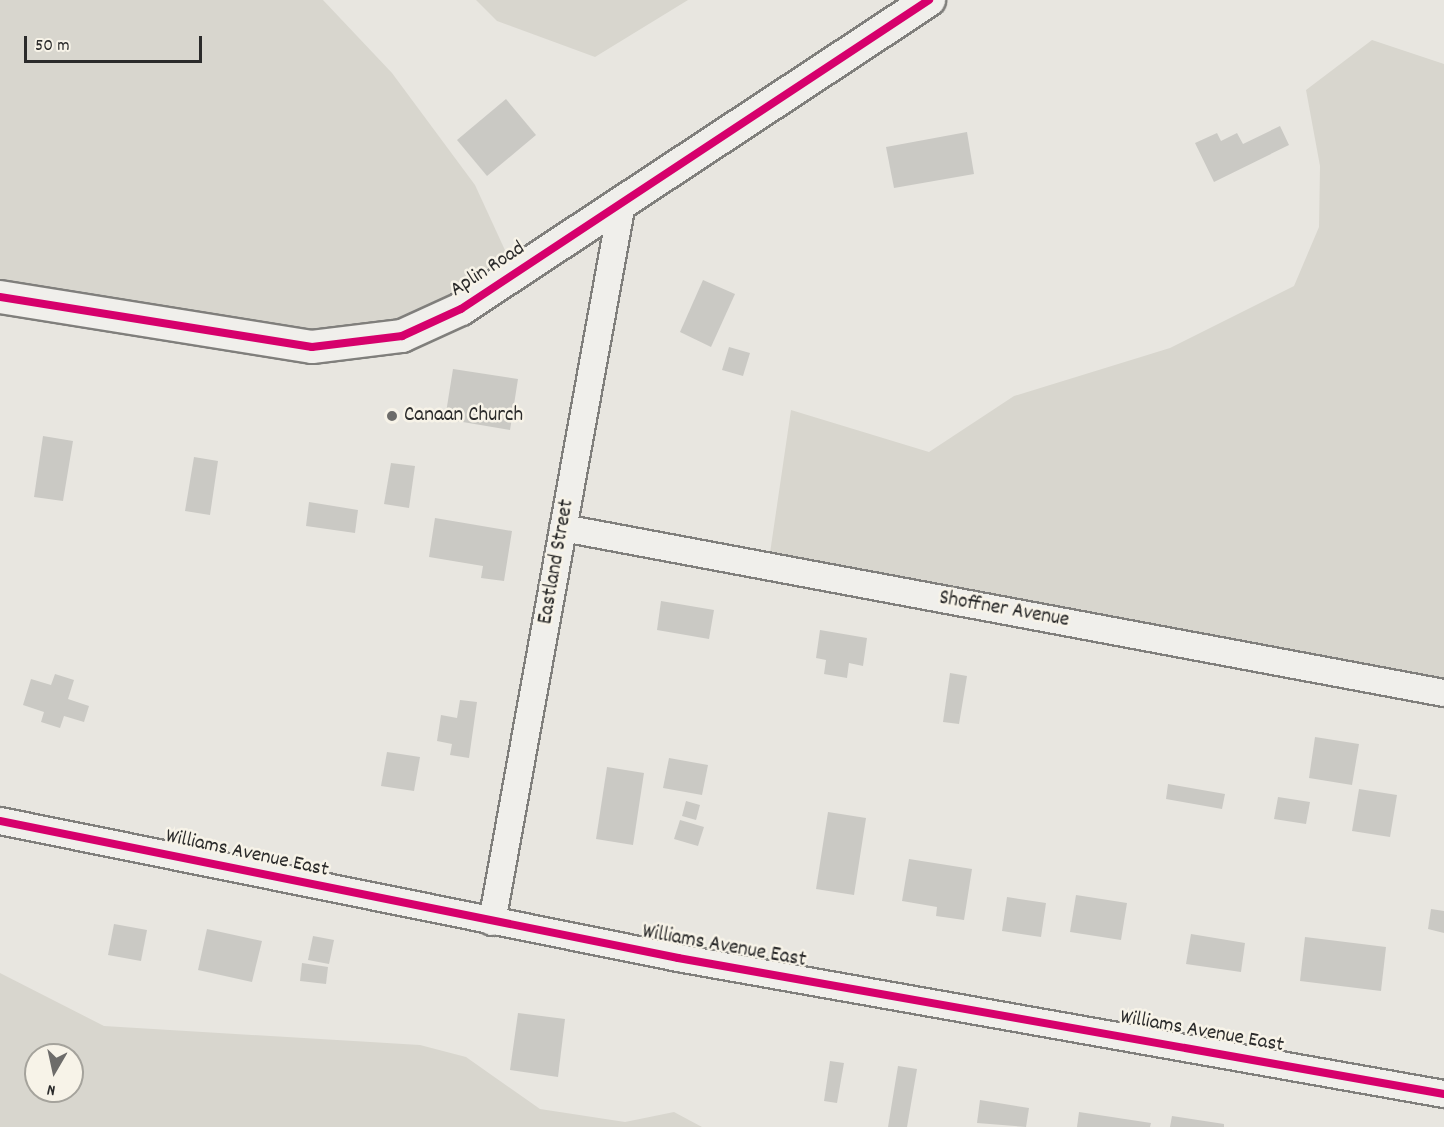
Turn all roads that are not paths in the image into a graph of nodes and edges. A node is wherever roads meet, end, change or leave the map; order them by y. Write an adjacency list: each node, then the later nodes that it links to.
1 (929, 0): 2 (street, Aplin Road)
2 (622, 202): 3 (street, Aplin Road); 4 (street, Eastland Street)
3 (0, 297)
4 (563, 528): 5 (street, Shoffner Avenue); 7 (street, Eastland Street)
5 (1444, 693)
6 (0, 821): 7 (street, Williams Avenue East)
7 (492, 922): 8 (street, Williams Avenue East)
8 (1444, 1094)

